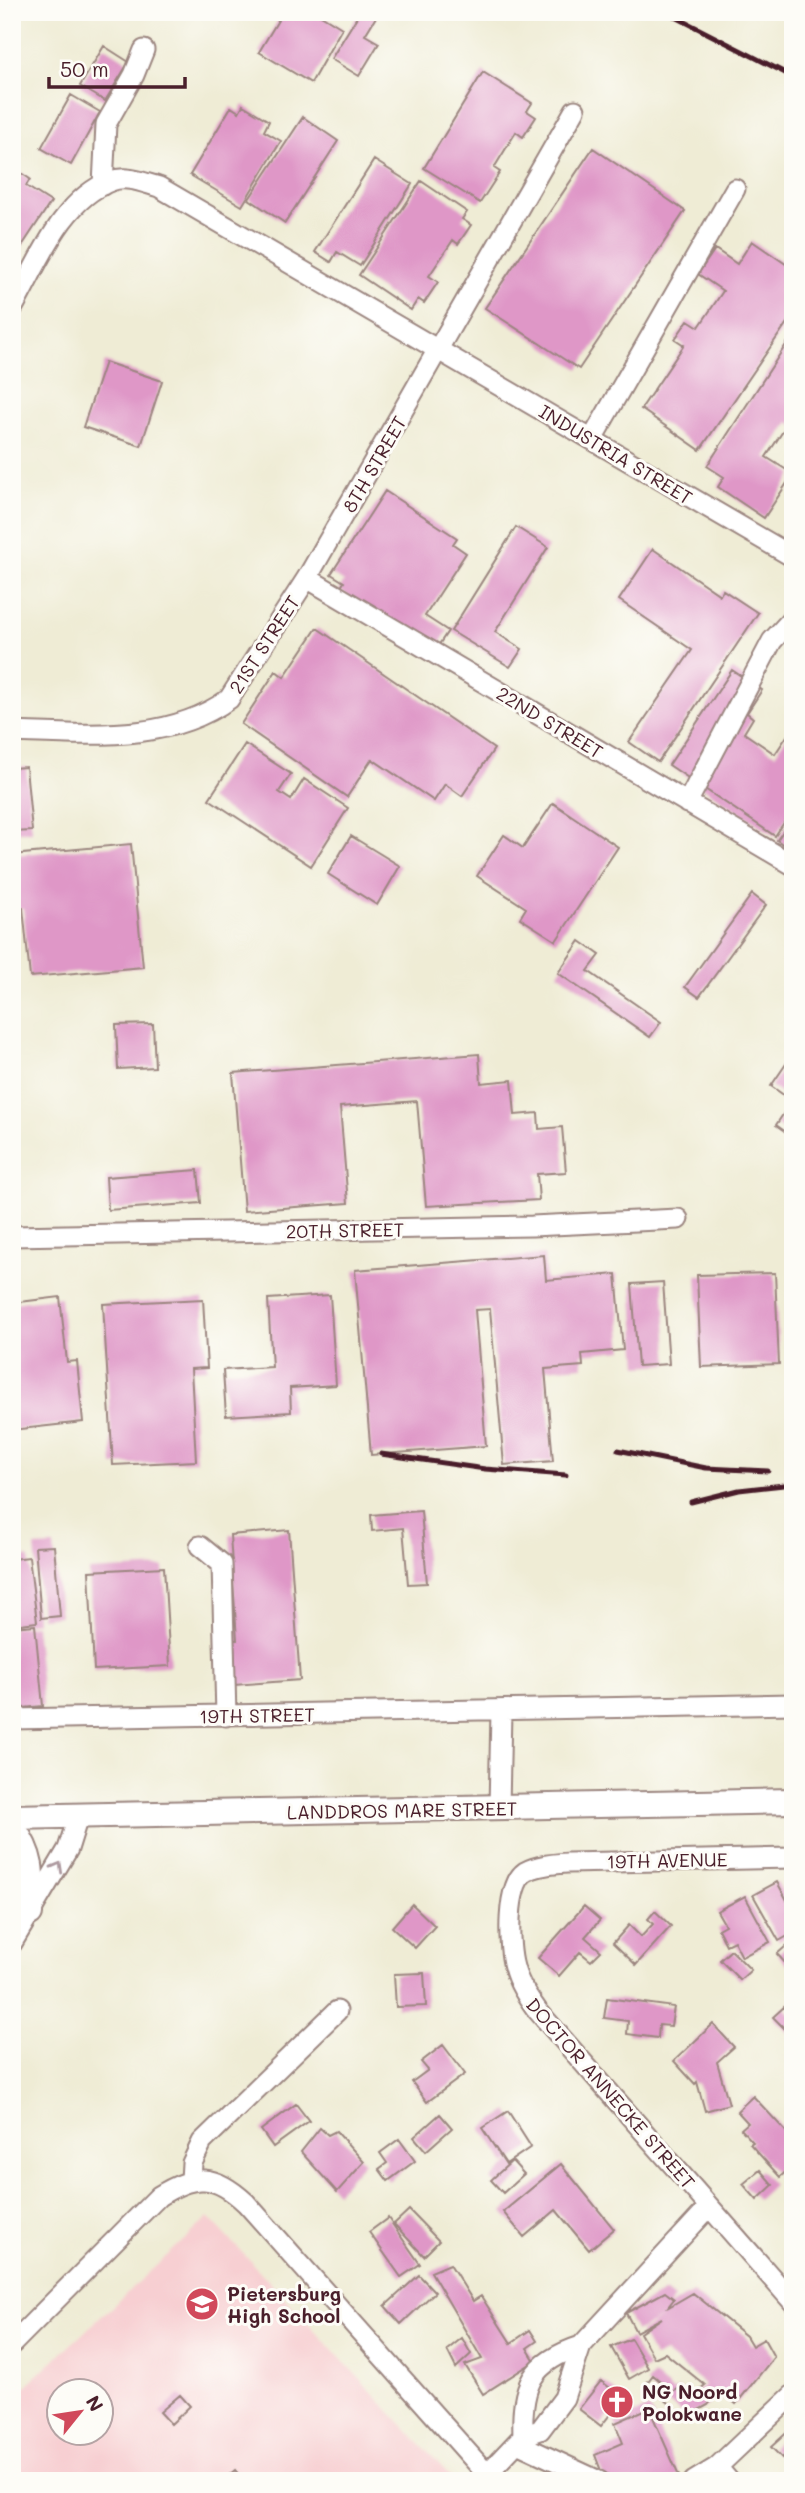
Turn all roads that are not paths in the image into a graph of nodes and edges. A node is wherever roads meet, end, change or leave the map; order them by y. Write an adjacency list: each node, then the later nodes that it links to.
1 (144, 50): 3 (street)
2 (575, 110): 6 (street, 8TH STREET)
3 (103, 185): 5 (street); 6 (street, INDUSTRIA STREET)
4 (735, 189): 7 (street)
5 (12, 309)
6 (440, 350): 7 (street, INDUSTRIA STREET); 9 (street, 8TH STREET)
7 (593, 439): 8 (street, INDUSTRIA STREET)
8 (793, 557)
9 (307, 578): 11 (street, 21ST STREET); 12 (street, 22ND STREET)
10 (793, 618): 12 (street)
11 (12, 733)
12 (687, 803): 13 (street, 22ND STREET)
13 (793, 865)
14 (678, 1219): 15 (street, 20TH STREET)
15 (12, 1236)
16 (200, 1546): 19 (street)
17 (793, 1704): 18 (street, 19TH STREET)
18 (501, 1711): 19 (street, 19TH STREET); 22 (street)
19 (226, 1716): 20 (street, 19TH STREET)
20 (12, 1719)
21 (793, 1801): 22 (main road, LANDDROS MARE STREET)
22 (499, 1808): 24 (main road, LANDDROS MARE STREET)
23 (12, 1817): 24 (main road, LANDDROS MARE STREET)
24 (78, 1817): 28 (street, one-way to 24)
25 (12, 1826): 28 (main road)
26 (793, 1858): 27 (street, 19TH AVENUE)
27 (542, 1866): 32 (street, DOCTOR ANNECKE STREET)
28 (30, 1913): 29 (street)
29 (12, 1943)
30 (337, 2011): 31 (street)
31 (191, 2179): 34 (street); 39 (street)
32 (709, 2207): 33 (street, DOCTOR ANNECKE STREET); 35 (street)
33 (793, 2302)
34 (12, 2344)
35 (581, 2346): 37 (street); 37 (street)
36 (793, 2395): 38 (street)
37 (520, 2440): 39 (street); 40 (street)
38 (723, 2474): 41 (street)
39 (490, 2478)
40 (599, 2481)
41 (694, 2481)

